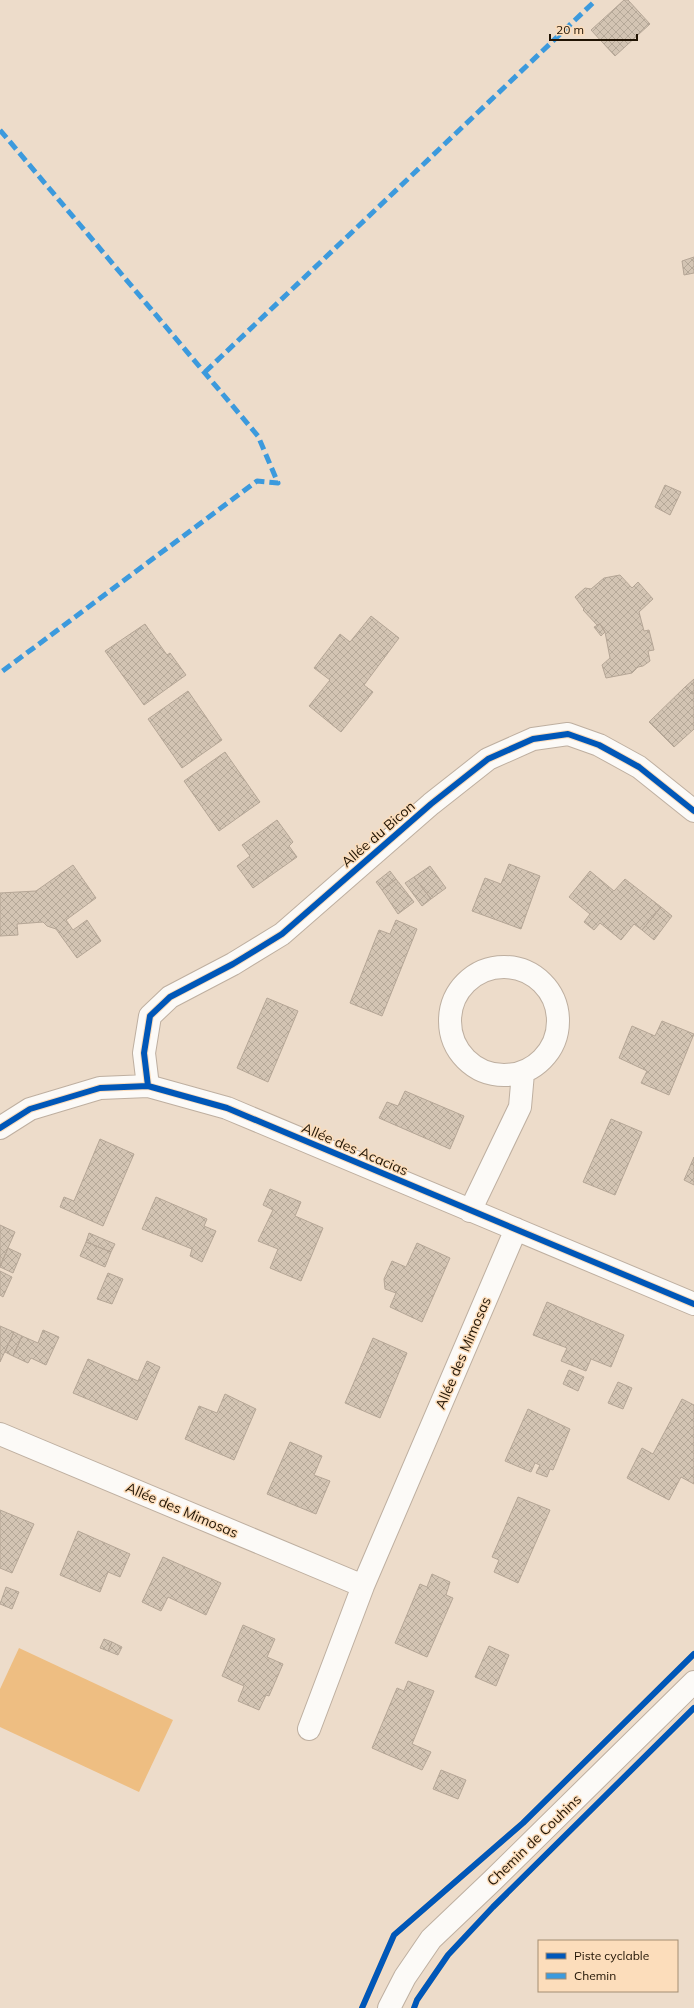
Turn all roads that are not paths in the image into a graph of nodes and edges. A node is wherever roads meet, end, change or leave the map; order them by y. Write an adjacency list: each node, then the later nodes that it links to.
1 (694, 811): 3 (street, Allée du Bicon)
2 (523, 1073): 2 (street); 5 (street)
3 (148, 1086): 4 (street, Allée des Acacias); 5 (street, Allée des Acacias)
4 (0, 1128)
5 (470, 1211): 6 (street, Allée des Acacias)
6 (516, 1229): 7 (street, Allée des Acacias); 9 (street, Allée des Mimosas)
7 (694, 1304)
8 (0, 1434): 9 (street, Allée des Mimosas)
9 (363, 1586): 11 (street, Allée des Mimosas)
10 (694, 1682): 12 (street, Chemin de Couhins)
11 (309, 1729)
12 (389, 2008)

